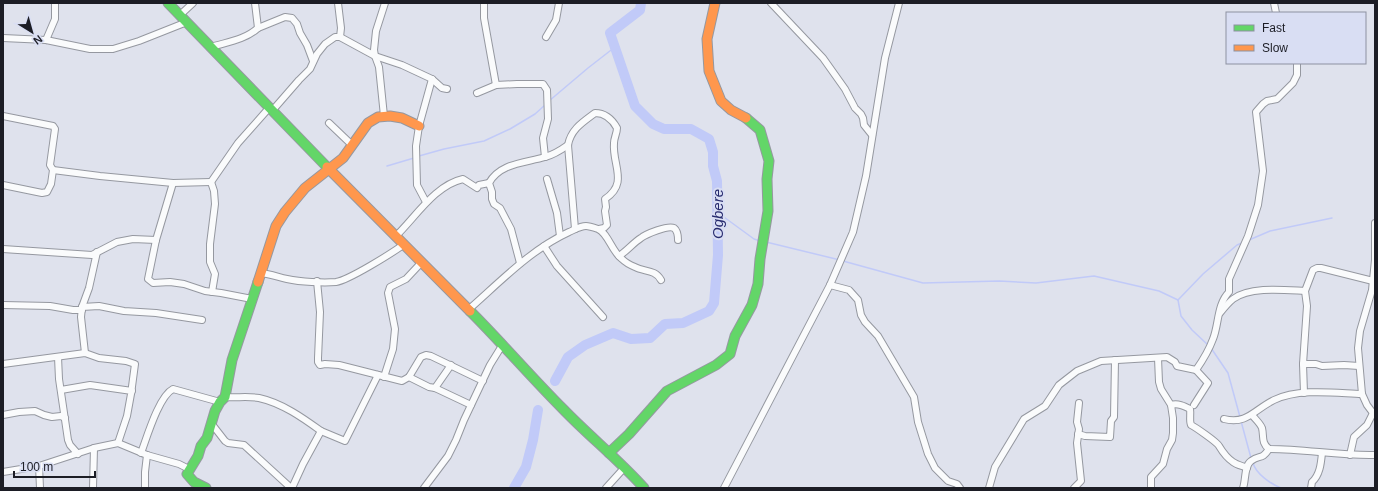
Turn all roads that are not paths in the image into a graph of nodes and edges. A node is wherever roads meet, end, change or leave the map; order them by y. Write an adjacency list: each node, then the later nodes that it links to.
1 (55, 3): 17 (street)
2 (168, 3): 12 (street)
3 (193, 3): 12 (street)
4 (255, 3): 13 (street)
5 (338, 3): 14 (street)
6 (385, 3): 19 (street)
7 (484, 3): 23 (street)
8 (559, 3): 15 (street)
9 (715, 3): 108 (street)
10 (771, 3): 31 (street)
11 (899, 3): 31 (street)
12 (184, 18): 17 (street); 18 (street)
13 (258, 28): 18 (street); 20 (street)
14 (340, 37): 19 (street); 20 (street)
15 (546, 37)
16 (3, 38): 17 (street)
17 (46, 40)
18 (211, 47): 26 (street)
19 (375, 56): 22 (street); 28 (street)
20 (313, 61): 26 (street)
21 (1297, 64): 71 (street)
22 (432, 79): 24 (street); 30 (street)
23 (496, 86): 25 (street); 34 (street)
24 (447, 89)
25 (477, 93)
26 (270, 109): 36 (street); 38 (street)
27 (3, 116): 35 (street)
28 (384, 116): 30 (street); 32 (street)
29 (329, 123): 32 (street)
30 (419, 126): 42 (street)
31 (872, 135): 63 (street)
32 (352, 145): 36 (street)
33 (568, 145): 34 (street); 44 (street); 45 (street)
34 (545, 157): 40 (street)
35 (53, 170): 39 (street); 41 (street)
36 (330, 170): 47 (street); 59 (street)
37 (547, 179): 46 (street)
38 (211, 182): 39 (street); 65 (street)
39 (173, 183): 48 (street)
40 (490, 183): 42 (street); 58 (street)
41 (3, 185)
42 (426, 202): 47 (street)
43 (1375, 223): 54 (street)
44 (575, 229): 45 (street); 46 (street)
45 (599, 229): 55 (street)
46 (560, 236): 51 (street)
47 (395, 237): 50 (street)
48 (156, 240): 53 (street); 65 (street)
49 (678, 240): 55 (street)
50 (403, 245): 57 (street); 62 (street)
51 (544, 246): 58 (street); 72 (street)
52 (3, 249): 53 (street)
53 (98, 252): 69 (street)
54 (1375, 255): 56 (street)
55 (619, 256): 60 (street)
56 (1375, 259): 61 (street)
57 (421, 263): 70 (street); 84 (street)
58 (520, 264): 70 (street)
59 (260, 273): 62 (street); 66 (street)
60 (661, 280)
61 (1373, 281): 64 (street); 67 (street)
62 (317, 282): 84 (street)
63 (830, 285): 128 (street); 129 (street)
64 (1305, 291): 71 (street); 80 (street)
65 (212, 292): 66 (street)
66 (252, 299): 92 (street)
67 (1372, 300): 82 (street)
68 (3, 305): 69 (street)
69 (82, 308): 73 (street); 75 (street)
70 (468, 310): 74 (street)
71 (1219, 315): 83 (street)
72 (603, 317)
73 (202, 320)
74 (502, 344): 86 (street); 108 (street)
75 (85, 353): 76 (street); 89 (street)
76 (58, 357): 79 (street); 88 (street)
77 (1158, 358): 78 (street); 83 (street); 95 (street)
78 (1115, 360): 104 (street); 130 (street)
79 (3, 364)
80 (1303, 364): 82 (street); 90 (street)
81 (450, 365): 85 (street); 86 (street); 87 (street)
82 (1359, 366): 91 (street)
83 (1196, 370): 96 (street)
84 (381, 376): 85 (street); 103 (street)
85 (409, 377): 87 (street)
86 (482, 381): 94 (street)
87 (435, 388): 94 (street)
88 (61, 390): 89 (street); 100 (street)
89 (132, 391): 105 (street)
90 (1304, 393): 91 (street); 99 (street)
91 (1362, 394): 97 (street)
92 (223, 399): 102 (street); 103 (street); 111 (street)
93 (1079, 403): 104 (street)
94 (472, 404): 125 (street)
95 (1171, 405): 116 (street); 132 (street)
96 (1194, 405)
97 (1374, 413): 112 (street)
98 (3, 415): 100 (street)
99 (1252, 415): 101 (street); 107 (street)
100 (64, 418): 110 (street)
101 (1224, 420)
102 (211, 423): 117 (street); 124 (street)
103 (321, 432): 124 (street)
104 (1078, 434): 131 (street)
105 (118, 443): 106 (street); 111 (street)
106 (94, 448): 110 (street); 121 (street)
107 (1269, 448): 109 (street); 116 (street)
108 (609, 453): 115 (street)
109 (1322, 453): 112 (street); 134 (street)
110 (78, 454): 114 (street)
111 (144, 454): 117 (street); 122 (street)
112 (1350, 454): 113 (street)
113 (1375, 455)
114 (39, 466): 118 (street); 120 (street)
115 (625, 467): 126 (street); 127 (street)
116 (1248, 468): 133 (street)
117 (189, 469): 119 (street)
118 (3, 472)
119 (194, 485): 123 (street)
120 (40, 488)
121 (93, 488)
122 (145, 488)
123 (206, 488)
124 (291, 488)
125 (424, 488)
126 (606, 488)
127 (644, 488)
128 (724, 488)
129 (960, 488)
130 (989, 488)
131 (1074, 488)
132 (1151, 488)
133 (1243, 488)
134 (1311, 488)

